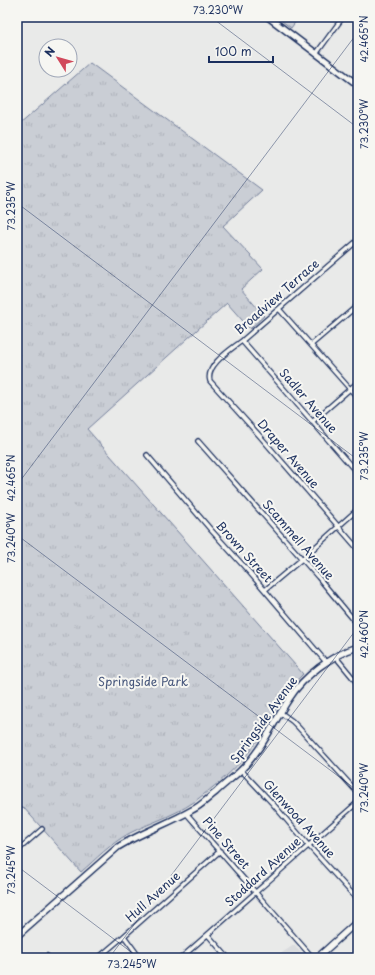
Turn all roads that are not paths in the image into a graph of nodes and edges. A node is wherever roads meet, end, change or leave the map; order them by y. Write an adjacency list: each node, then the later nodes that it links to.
1 (268, 17): 3 (street)
2 (343, 17): 3 (street)
3 (316, 54): 4 (street)
4 (358, 85)
5 (358, 240): 7 (street, Broadview Terrace)
6 (358, 305): 9 (street)
7 (280, 309): 8 (street, Broadview Terrace); 9 (street)
8 (242, 341): 10 (street, Broadview Terrace); 14 (street, Sadler Avenue)
9 (311, 345): 12 (street)
10 (211, 370): 19 (street, Draper Avenue)
11 (358, 382): 12 (street)
12 (350, 389): 13 (street); 14 (street)
13 (358, 398)
14 (312, 422): 17 (street, Sadler Avenue)
15 (198, 441): 21 (street, Scammell Avenue)
16 (147, 455): 22 (street, Brown Street)
17 (358, 474)
18 (358, 509): 19 (street)
19 (338, 526): 20 (street, Draper Avenue); 21 (street)
20 (358, 549)
21 (302, 559): 22 (street); 23 (street, Scammell Avenue)
22 (265, 590): 26 (street, Brown Street)
23 (358, 625)
24 (358, 647): 25 (street, Springside Avenue)
25 (335, 656): 26 (street, Springside Avenue); 27 (street)
26 (326, 662): 28 (street, Springside Avenue)
27 (358, 684)
28 (281, 713): 29 (street, Springside Avenue); 30 (street)
29 (242, 770): 32 (street, Springside Avenue); 34 (street, Glenwood Avenue)
30 (358, 793)
31 (358, 802): 34 (street, Stoddard Avenue)
32 (186, 813): 36 (street, Pine Street); 41 (street, Springside Avenue)
33 (42, 829): 35 (street)
34 (308, 846): 37 (street, Stoddard Avenue); 38 (street, Glenwood Avenue)
35 (17, 851)
36 (220, 851): 37 (street, Pine Street); 42 (street, Hull Avenue)
37 (255, 893): 40 (street, Stoddard Avenue); 47 (street, Pine Street)
38 (358, 900)
39 (358, 921): 48 (main road)
40 (208, 935): 45 (street, Stoddard Avenue); 46 (street)
41 (17, 936)
42 (124, 936): 43 (street, Hull Avenue); 44 (street)
43 (98, 958)
44 (140, 958)
45 (181, 958)
46 (228, 958)
47 (313, 958)
48 (317, 958)

